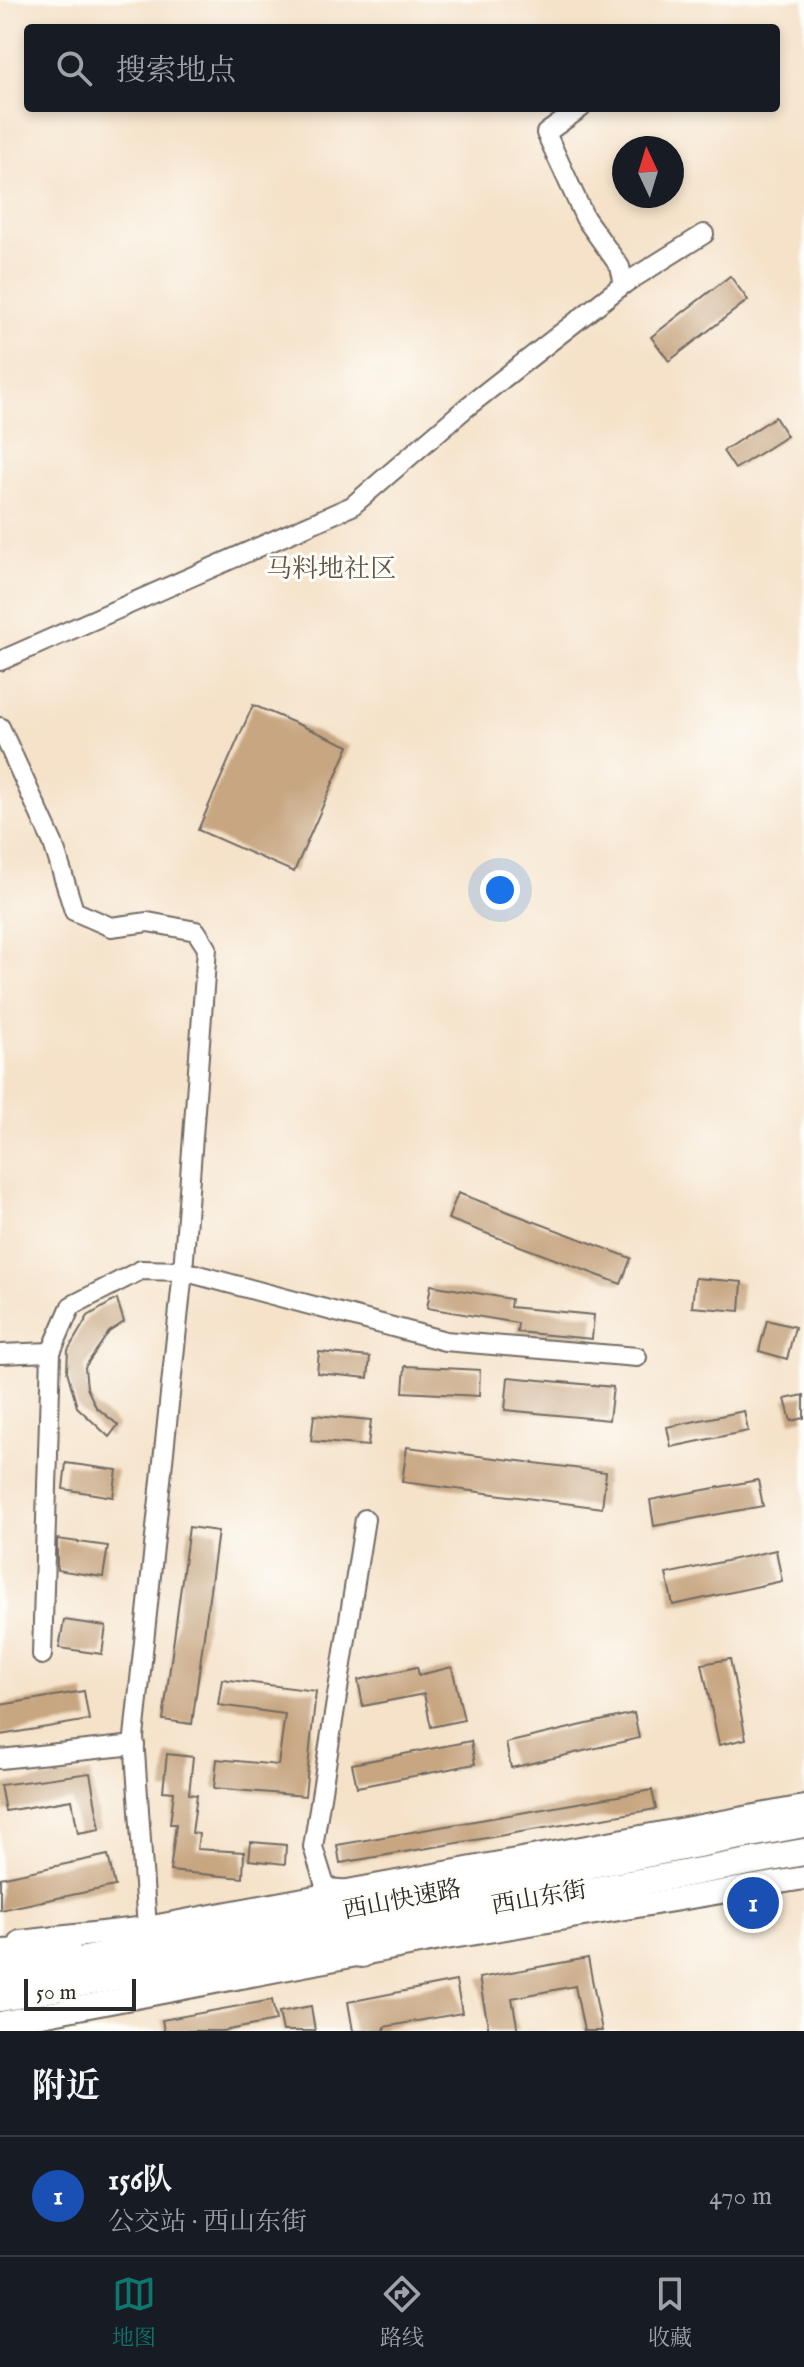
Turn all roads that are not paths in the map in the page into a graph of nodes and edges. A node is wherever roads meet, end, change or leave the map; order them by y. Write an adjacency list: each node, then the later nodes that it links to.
1 (575, 112): 3 (street)
2 (704, 234): 3 (street)
3 (624, 284): 4 (street)
4 (0, 661)
5 (0, 727): 6 (street)
6 (183, 1271): 7 (street); 9 (street); 12 (street)
7 (51, 1352): 8 (street); 11 (street)
8 (0, 1354)
9 (637, 1357)
10 (365, 1519): 18 (street)
11 (42, 1655)
12 (135, 1745): 13 (street); 20 (street)
13 (0, 1759)
14 (804, 1807): 18 (main road, 西山东街)
15 (804, 1824): 19 (highway, 西山快速路)
16 (804, 1852): 19 (highway, 西山快速路)
17 (804, 1878): 25 (main road, 西山东街)
18 (327, 1892): 19 (highway); 20 (main road, 西山东街)
19 (423, 1903): 22 (highway, 西山快速路); 24 (highway, 西山快速路)
20 (147, 1928): 21 (main road, 西山东街)
21 (0, 1944)
22 (291, 1944): 25 (highway); 27 (highway, 西山快速路)
23 (0, 1953): 24 (highway)
24 (127, 1954): 26 (highway, 西山快速路)
25 (362, 1954): 28 (main road, 西山东街)
26 (0, 1976)
27 (0, 1998)
28 (0, 2023)

